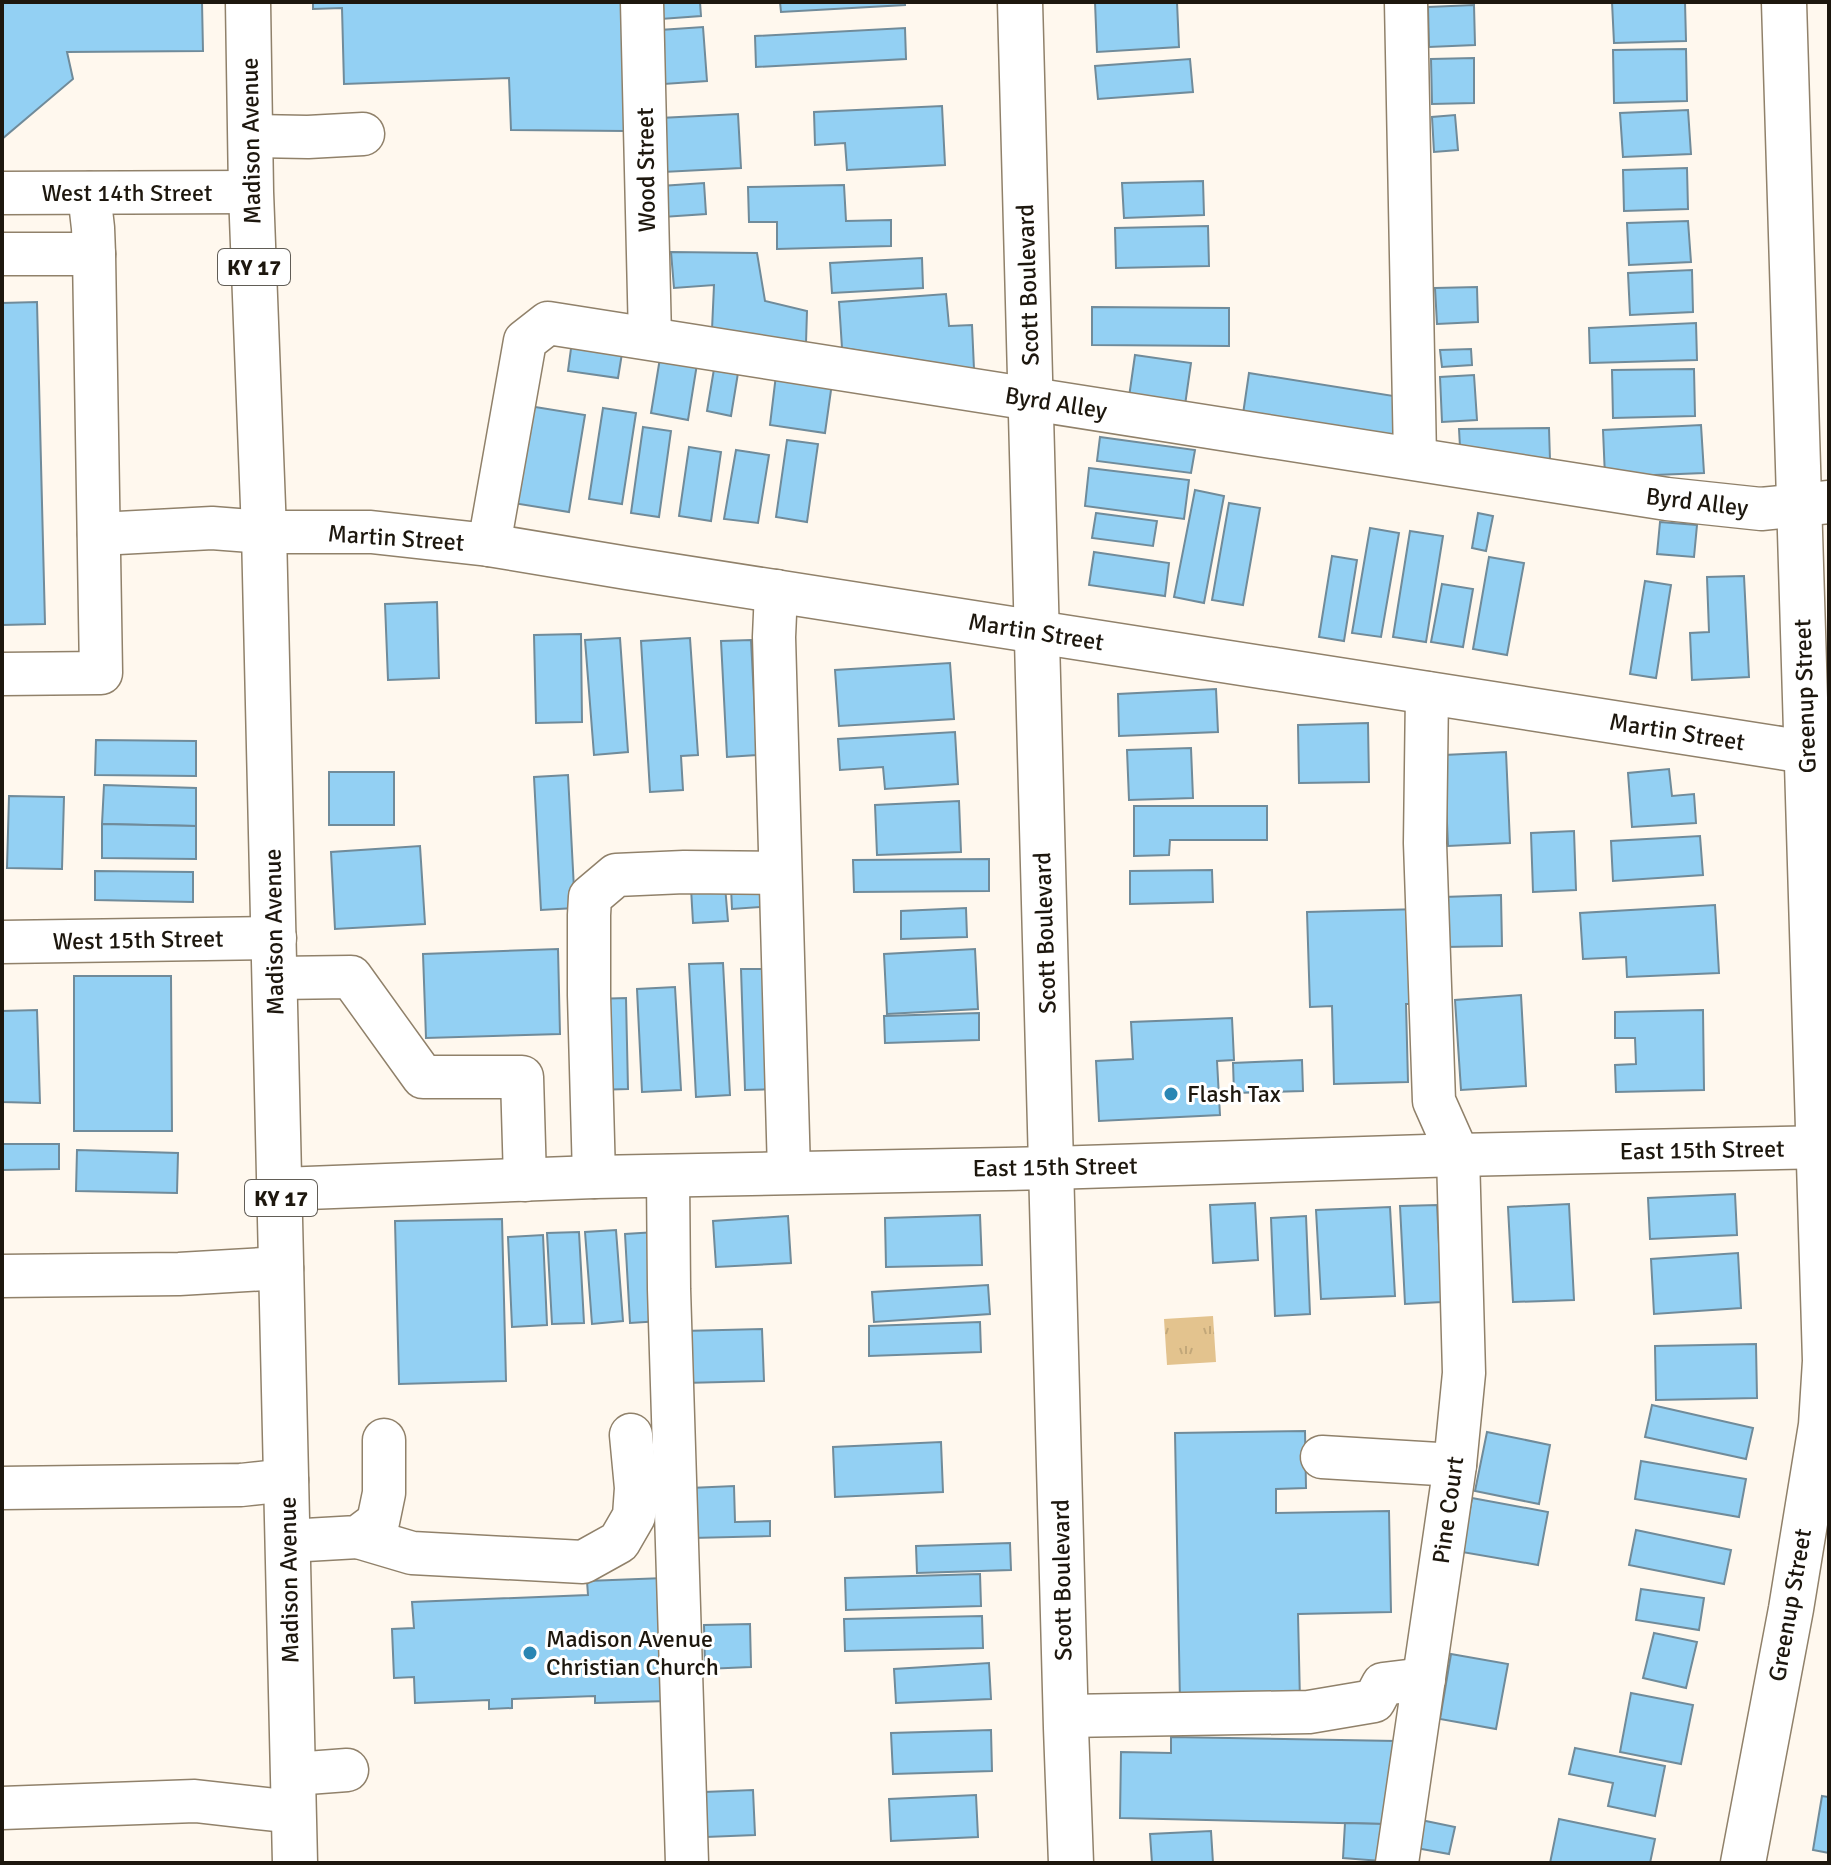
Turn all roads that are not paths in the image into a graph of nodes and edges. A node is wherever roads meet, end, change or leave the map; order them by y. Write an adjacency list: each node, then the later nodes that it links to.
1 (248, 2): 7 (main road, Madison Avenue / KY 17)
2 (642, 2): 13 (street, Wood Street)
3 (1020, 2): 14 (main road, Scott Boulevard)
4 (1406, 2): 15 (street)
5 (1784, 2): 16 (main road, Greenup Street)
6 (363, 134): 7 (street)
7 (250, 136): 8 (main road, Madison Avenue / KY 17)
8 (251, 192): 10 (street, West 14th Street); 17 (main road, Madison Avenue / KY 17)
9 (2, 193): 10 (street, West 14th Street)
10 (89, 193): 12 (street)
11 (2, 254): 12 (street)
12 (94, 254): 18 (street)
13 (650, 338): 14 (street, Byrd Alley); 19 (street, Byrd Alley)
14 (1031, 400): 15 (street, Byrd Alley); 21 (main road, Scott Boulevard)
15 (1415, 458): 16 (street, Byrd Alley)
16 (1814, 504): 24 (main road, Greenup Street)
17 (264, 532): 18 (street, Martin Street); 19 (street, Martin Street); 27 (main road, Madison Avenue / KY 17)
18 (99, 534): 22 (street)
19 (489, 545): 20 (street, Martin Street)
20 (776, 591): 21 (street, Martin Street); 25 (street)
21 (1037, 631): 23 (street, Martin Street); 30 (main road, Scott Boulevard)
22 (2, 674)
23 (1427, 693): 24 (street, Martin Street); 29 (street)
24 (1806, 752): 28 (main road, Greenup Street)
25 (780, 873): 31 (street); 33 (street)
26 (2, 942): 27 (street, West 15th Street)
27 (275, 958): 34 (street, West 15th Street); 35 (main road, Madison Avenue / KY 17)
28 (1824, 1148): 29 (street, East 15th Street); 55 (main road, Greenup Street)
29 (1458, 1155): 30 (street, East 15th Street); 41 (street, Pine Court)
30 (1051, 1168): 31 (street, East 15th Street); 47 (main road, Scott Boulevard)
31 (789, 1172): 32 (street, East 15th Street)
32 (668, 1176): 33 (street, East 15th Street); 52 (street)
33 (594, 1177): 34 (street, East 15th Street)
34 (525, 1180): 35 (street, East 15th Street)
35 (281, 1189): 36 (main road, Madison Avenue / KY 17)
36 (282, 1268): 37 (street); 42 (main road, Madison Avenue / KY 17)
37 (2, 1276)
38 (631, 1435): 44 (street)
39 (384, 1440): 44 (street)
40 (1322, 1457): 41 (street)
41 (1455, 1465): 46 (street, Pine Court)
42 (287, 1480): 43 (street); 45 (main road, Madison Avenue / KY 17)
43 (2, 1488)
44 (358, 1537): 45 (street)
45 (288, 1541): 49 (main road, Madison Avenue / KY 17)
46 (1424, 1679): 47 (street); 54 (street, Pine Court)
47 (1066, 1716): 53 (main road, Scott Boulevard)
48 (347, 1770): 49 (street)
49 (294, 1793): 50 (street); 51 (main road, Madison Avenue / KY 17)
50 (2, 1808)
51 (295, 1863)
52 (687, 1863)
53 (1071, 1863)
54 (1397, 1863)
55 (1743, 1863)

